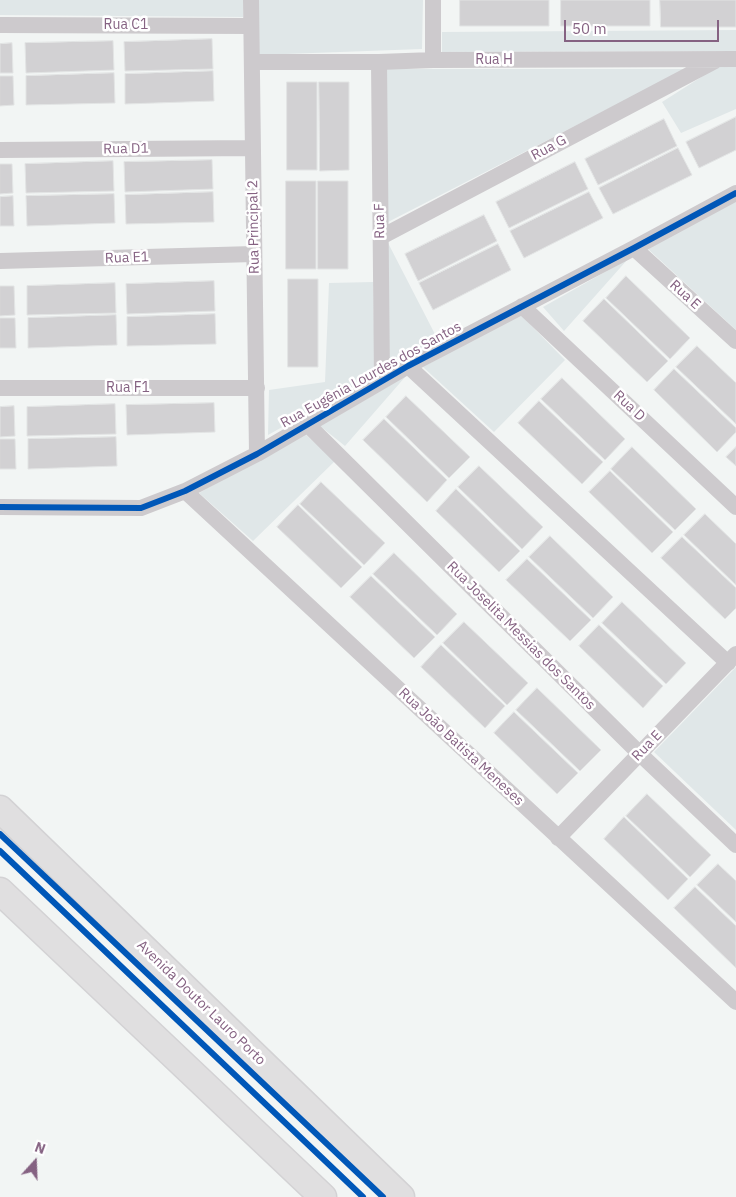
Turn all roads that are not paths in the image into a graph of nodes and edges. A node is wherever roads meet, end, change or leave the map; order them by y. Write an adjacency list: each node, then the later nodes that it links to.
1 (251, 0): 4 (street, Rua Principal 2)
2 (433, 0): 5 (street)
3 (0, 25): 4 (street, Rua C1)
4 (251, 26): 8 (street, Rua Principal 2)
5 (433, 60): 6 (street, Rua H); 9 (street, Rua H)
6 (718, 60): 7 (street, Rua H); 13 (street, Rua G)
7 (736, 60)
8 (252, 62): 9 (street, Rua H); 10 (street, Rua Principal 2)
9 (378, 62): 13 (street, Rua F)
10 (253, 148): 11 (street, Rua D1); 15 (street, Rua Principal 2)
11 (0, 150)
12 (736, 193): 14 (street, Rua Eugênia Lourdes dos Santos)
13 (381, 237): 20 (street, Rua F)
14 (634, 248): 17 (street, Rua Eugênia Lourdes dos Santos); 18 (street, Rua E)
15 (254, 254): 16 (street, Rua E1); 22 (street, Rua Principal 2)
16 (0, 261)
17 (522, 306): 19 (street, Rua Eugênia Lourdes dos Santos); 27 (street, Rua D)
18 (736, 341)
19 (408, 366): 20 (street, Rua Eugênia Lourdes dos Santos); 28 (street)
20 (382, 380): 23 (street, Rua Eugênia Lourdes dos Santos)
21 (0, 388): 22 (street, Rua F1)
22 (257, 388): 24 (street, Rua Principal 2)
23 (307, 424): 24 (street, Rua Eugênia Lourdes dos Santos); 29 (street, Rua Joselita Messias dos Santos)
24 (257, 454): 25 (street, Rua Eugênia Lourdes dos Santos)
25 (185, 491): 26 (street, Rua Eugênia Lourdes dos Santos); 31 (street, Rua João Batista Meneses)
26 (0, 506)
27 (736, 507)
28 (732, 658): 29 (street, Rua E)
29 (640, 754): 31 (street, Rua E); 32 (street, Rua Joselita Messias dos Santos)
30 (0, 809): 36 (main road, Avenida Doutor Lauro Porto)
31 (558, 838): 34 (street, Rua João Batista Meneses)
32 (736, 845)
33 (0, 891): 35 (main road)
34 (736, 1002)
35 (323, 1197)
36 (401, 1197)

